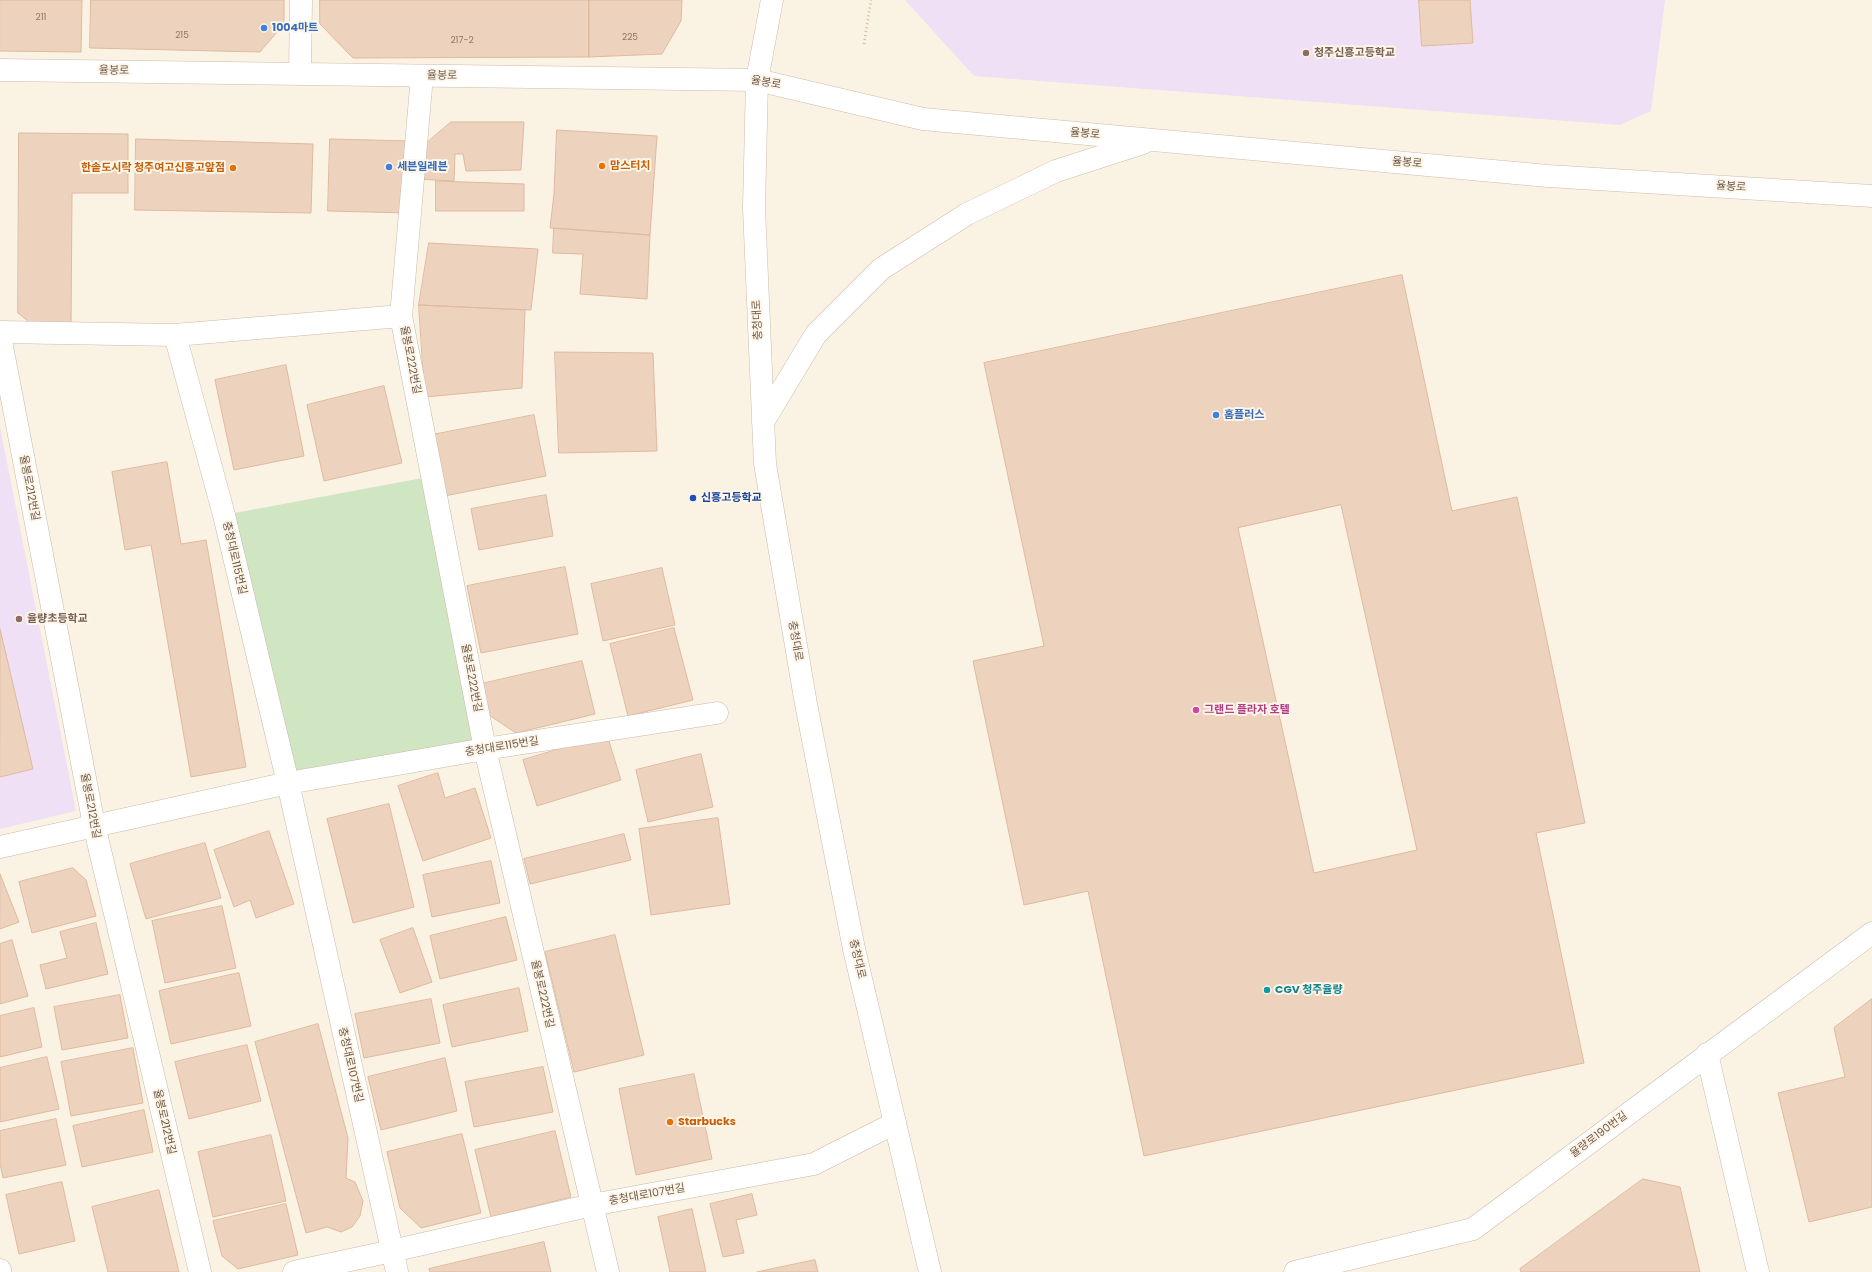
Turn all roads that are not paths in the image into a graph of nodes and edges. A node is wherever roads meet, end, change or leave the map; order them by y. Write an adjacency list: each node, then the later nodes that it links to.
1 (301, 0): 4 (street)
2 (772, 0): 6 (street, 충청대로)
3 (0, 70): 4 (street, 율봉로)
4 (300, 73): 5 (street, 율봉로)
5 (422, 76): 6 (street, 율봉로); 9 (street, 율봉로222번길)
6 (757, 80): 7 (street, 율봉로); 13 (street, 충청대로)
7 (1152, 140): 8 (street, 율봉로); 13 (street)
8 (1872, 196)
9 (401, 316): 11 (street); 15 (street, 율봉로222번길)
10 (0, 332): 11 (street)
11 (175, 334): 16 (street, 충청대로115번길)
12 (0, 336): 17 (street, 율봉로212번길)
13 (763, 422): 22 (street, 충청대로)
14 (717, 713): 15 (street, 충청대로115번길)
15 (485, 749): 16 (street, 충청대로115번길); 23 (street, 율봉로222번길)
16 (288, 783): 17 (street, 충청대로115번길); 20 (street, 충청대로115번길)
17 (94, 825): 18 (street, 충청대로115번길); 25 (street, 율봉로212번길)
18 (0, 847)
19 (1872, 933): 21 (street, 율량로190번길)
20 (335, 996): 24 (street, 충청대로107번길)
21 (1707, 1054): 29 (street, 율량로190번길); 30 (street)
22 (895, 1123): 23 (street, 충청대로107번길); 28 (street, 충청대로)
23 (592, 1205): 24 (street, 충청대로107번길); 27 (street, 율봉로222번길)
24 (394, 1262): 26 (street, 충청대로107번길)
25 (200, 1272)
26 (294, 1272)
27 (608, 1272)
28 (930, 1272)
29 (1295, 1272)
30 (1758, 1272)

